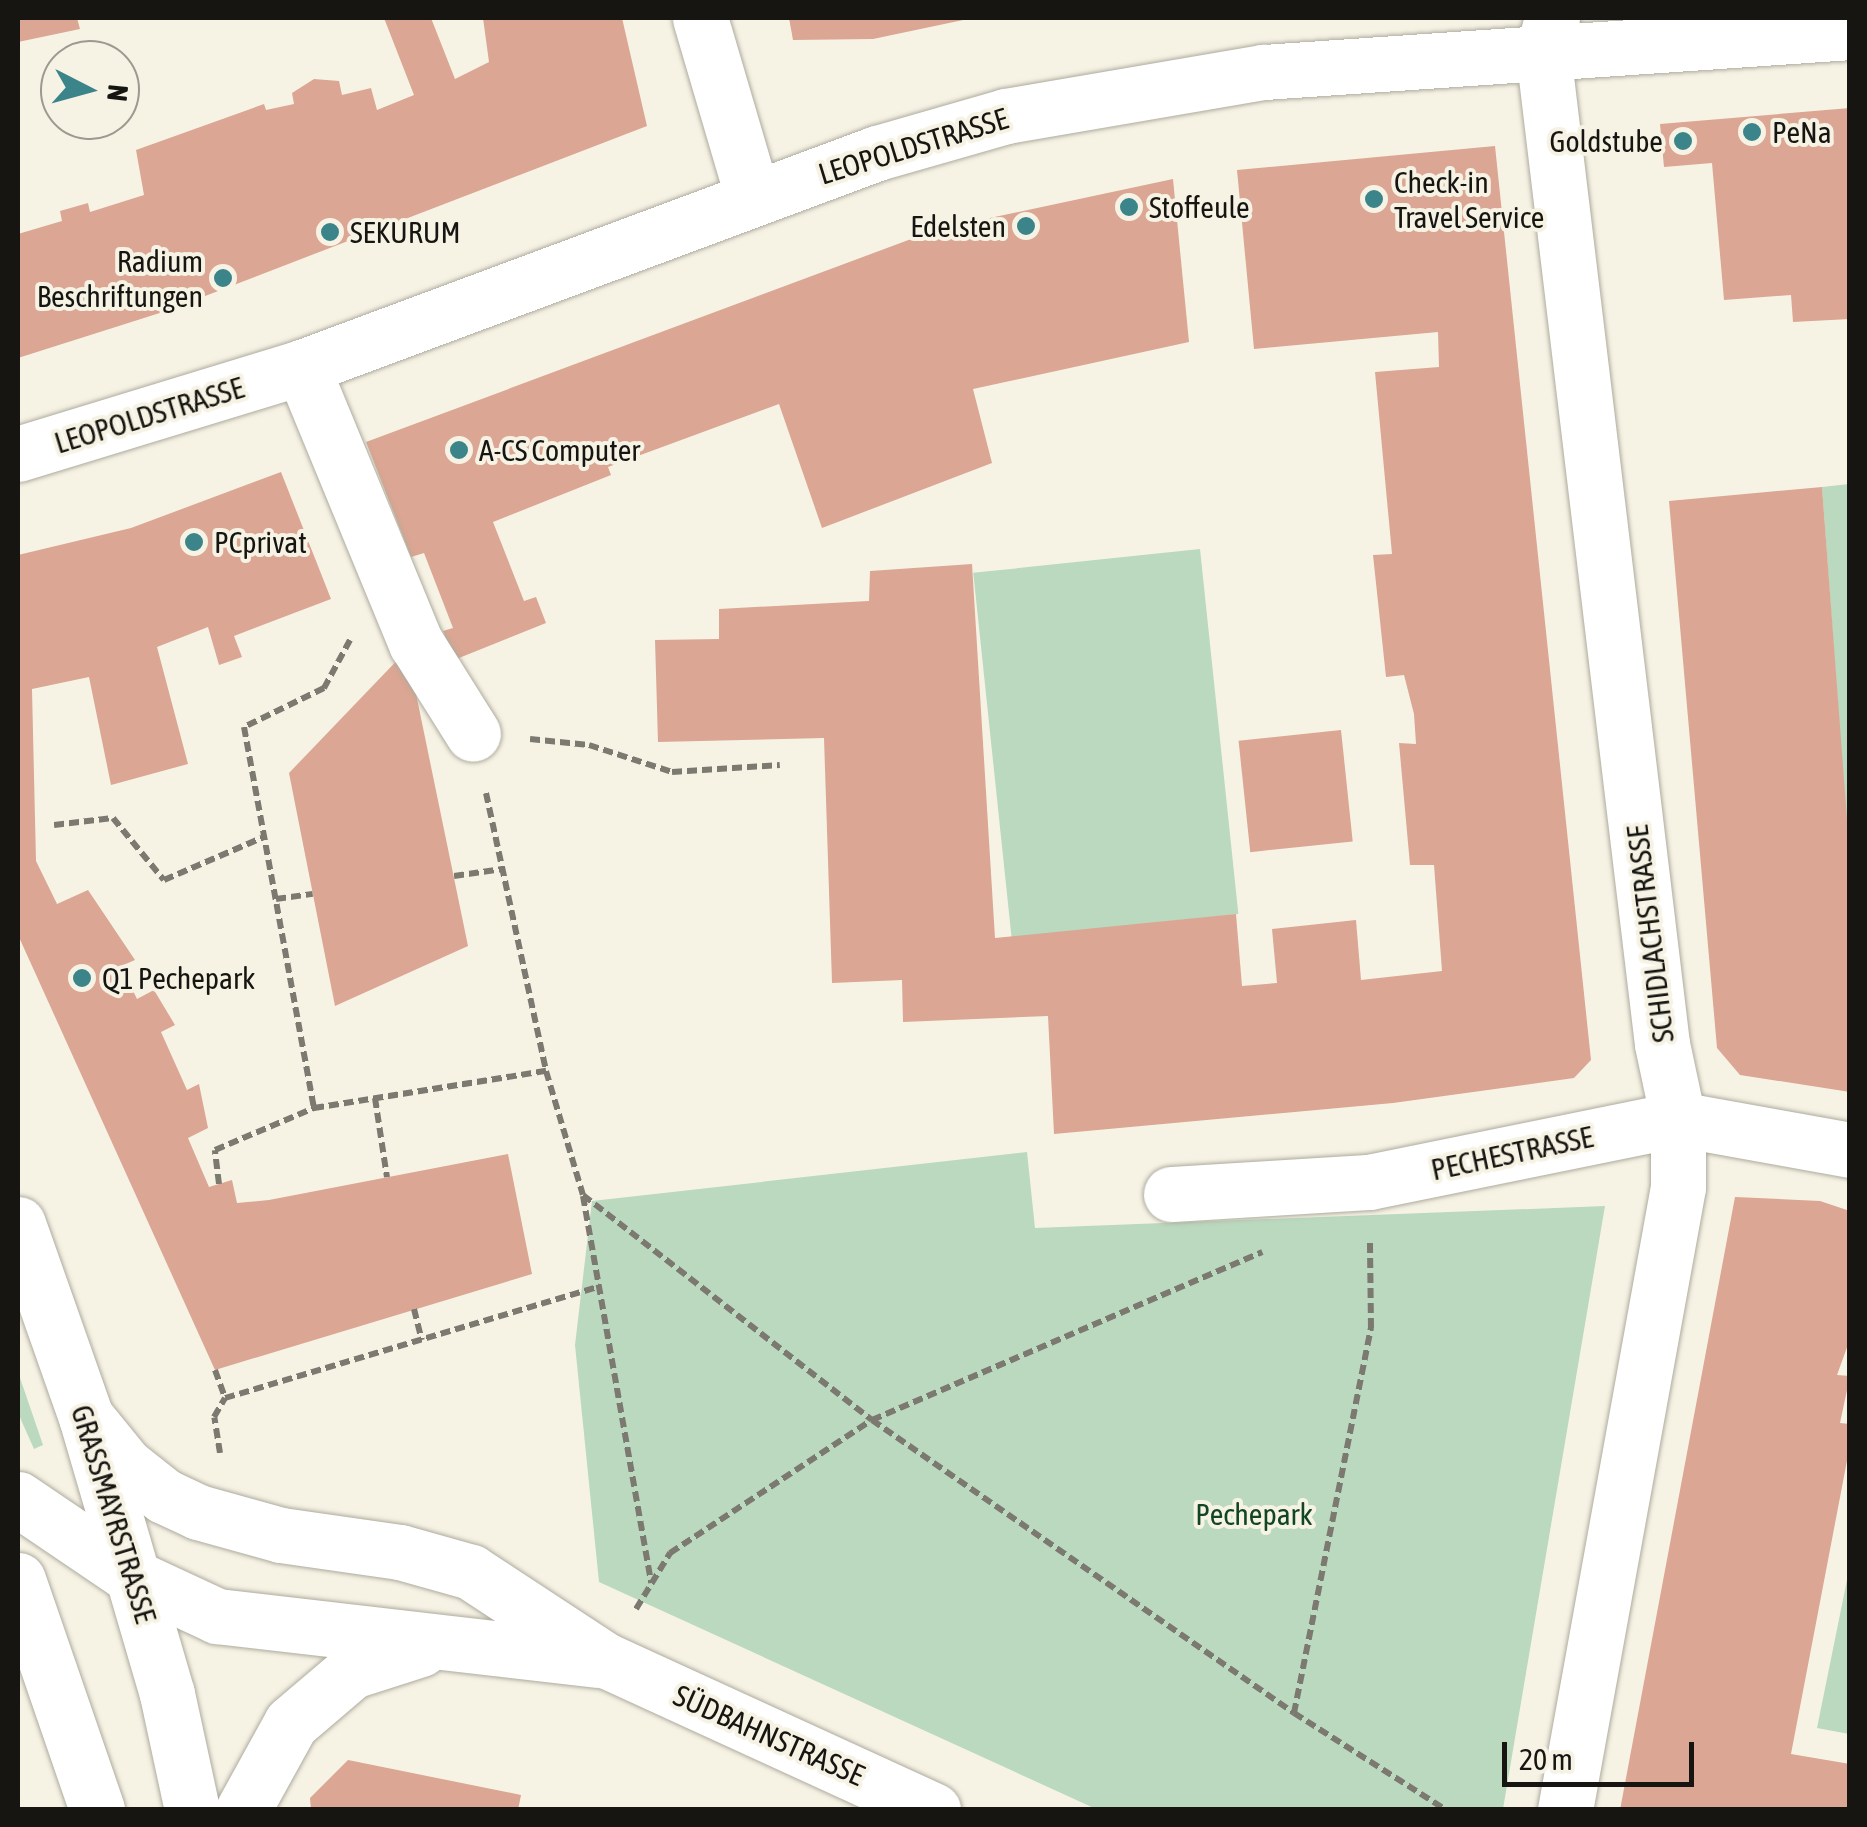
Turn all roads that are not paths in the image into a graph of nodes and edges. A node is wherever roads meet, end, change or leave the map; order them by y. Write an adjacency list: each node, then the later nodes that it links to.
1 (700, 18): 4 (street)
2 (1850, 32): 3 (street, LEOPOLDSTRASSE)
3 (1548, 35): 4 (street, LEOPOLDSTRASSE); 8 (street, SCHIDLACHSTRASSE)
4 (753, 198): 5 (street, LEOPOLDSTRASSE)
5 (302, 367): 6 (street, LEOPOLDSTRASSE); 7 (street)
6 (18, 454)
7 (473, 734)
8 (1678, 1119): 9 (street, PECHESTRASSE); 10 (street, PECHESTRASSE); 22 (street, SCHIDLACHSTRASSE)
9 (1850, 1150)
10 (1171, 1194)
11 (18, 1224): 12 (street, GRASSMAYRSTRASSE)
12 (86, 1416): 14 (street, GRASSMAYRSTRASSE); 17 (street)
13 (18, 1499): 14 (street)
14 (132, 1577): 16 (street); 19 (street, GRASSMAYRSTRASSE)
15 (18, 1580): 18 (street)
16 (438, 1644): 17 (street); 20 (street)
17 (606, 1660): 21 (street, SÜDBAHNSTRASSE)
18 (96, 1810)
19 (192, 1810)
20 (243, 1810)
21 (933, 1810)
22 (1565, 1810)

